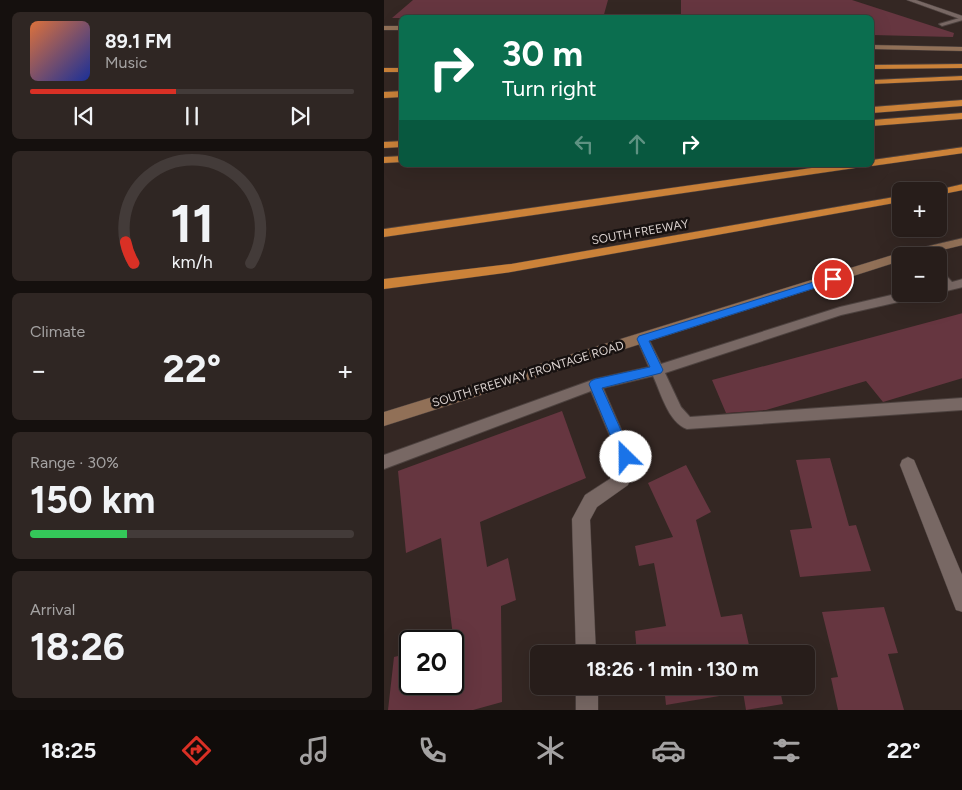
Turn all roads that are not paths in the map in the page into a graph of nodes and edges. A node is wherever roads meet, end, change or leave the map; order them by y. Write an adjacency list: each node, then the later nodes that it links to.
1 (910, 0): 2 (street)
2 (962, 18): 3 (lane)
3 (942, 24)
4 (384, 28): 5 (main road)
5 (399, 28)
6 (874, 47): 7 (main road)
7 (962, 49)
8 (962, 66): 9 (highway)
9 (874, 67)
10 (384, 70): 11 (highway)
11 (399, 70)
12 (962, 78): 13 (highway)
13 (874, 82)
14 (384, 90): 15 (highway)
15 (399, 90)
16 (399, 94): 17 (highway)
17 (384, 95)
18 (962, 103): 19 (highway)
19 (874, 110)
20 (962, 116): 21 (highway)
21 (874, 123)
22 (399, 144): 23 (highway)
23 (384, 145)
24 (962, 150): 27 (highway)
25 (399, 159): 26 (highway)
26 (384, 160)
27 (874, 163)
28 (841, 167): 32 (highway)
29 (962, 187): 30 (highway)
30 (947, 190)
31 (892, 200): 40 (highway, SOUTH FREEWAY)
32 (439, 226): 33 (highway); 35 (highway)
33 (384, 233)
34 (962, 241): 36 (main road, SOUTH FREEWAY FRONTAGE ROAD)
35 (384, 243)
36 (941, 247)
37 (892, 260): 44 (main road, SOUTH FREEWAY FRONTAGE ROAD)
38 (947, 283): 41 (lane)
39 (962, 283): 41 (lane)
40 (384, 284)
41 (950, 286): 42 (lane)
42 (947, 287)
43 (892, 299): 45 (lane)
44 (643, 339): 45 (lane); 48 (main road, SOUTH FREEWAY FRONTAGE ROAD)
45 (657, 370): 46 (lane); 47 (lane)
46 (595, 384): 49 (lane); 50 (lane)
47 (962, 404)
48 (384, 419)
49 (626, 457)
50 (384, 462)
51 (908, 465): 53 (street)
52 (622, 478): 54 (street)
53 (962, 603)
54 (586, 645)
55 (587, 695): 56 (street)
56 (587, 710)

